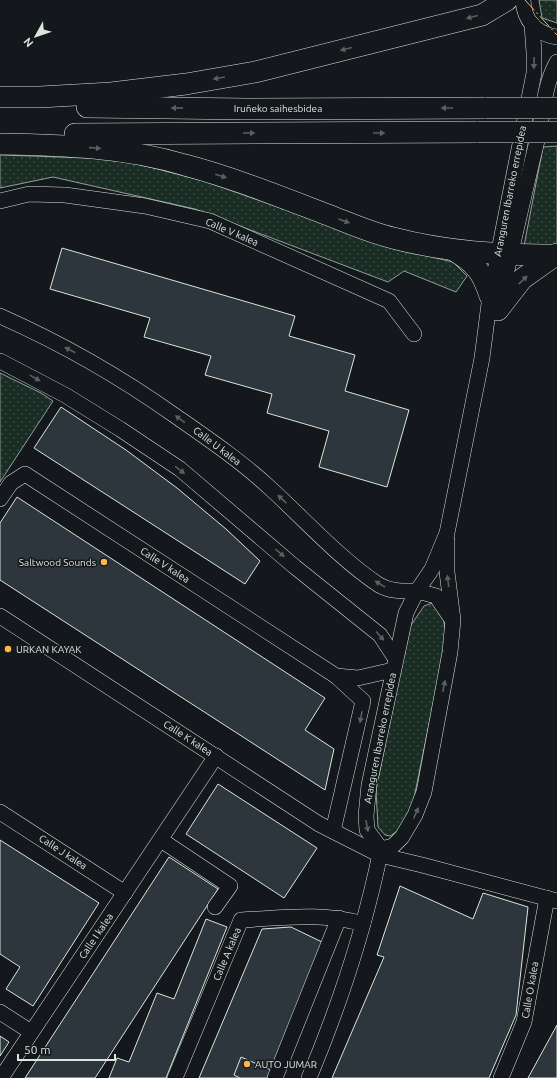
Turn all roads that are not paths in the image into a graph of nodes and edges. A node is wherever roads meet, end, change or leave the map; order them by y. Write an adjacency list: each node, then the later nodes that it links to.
1 (507, 0): 6 (highway, one-way to 6)
2 (523, 0): 3 (street)
3 (532, 24): 4 (street); 14 (street, Aranguren Ibarreko errepidea, one-way to 14)
4 (557, 37)
5 (557, 62): 14 (street, Aranguren Ibarreko errepidea)
6 (0, 97)
7 (0, 107): 8 (highway, Iruñeko saihesbidea, one-way to 7, bridge)
8 (557, 108)
9 (557, 132): 10 (highway, one-way to 9, bridge)
10 (0, 134)
11 (0, 144): 13 (highway, one-way to 13)
12 (0, 201): 18 (street, Calle V kalea)
13 (453, 250): 14 (highway); 16 (highway)
14 (510, 253): 15 (highway); 16 (street, Aranguren Ibarreko errepidea)
15 (556, 254): 16 (highway, one-way to 15)
16 (494, 303): 21 (street, Aranguren Ibarreko errepidea)
17 (0, 316): 22 (street, Calle U kalea, one-way to 17)
18 (414, 334)
19 (0, 361): 25 (street, one-way to 25)
20 (0, 499): 26 (street, Calle V kalea)
21 (446, 533): 22 (street, Aranguren Ibarreko errepidea); 24 (street, Aranguren Ibarreko errepidea, one-way to 21)
22 (418, 591): 24 (street); 25 (street, Aranguren Ibarreko errepidea)
23 (0, 616): 27 (street, Calle K kalea)
24 (453, 620): 31 (street, Aranguren Ibarreko errepidea, one-way to 24)
25 (394, 664): 26 (street, Calle V kalea); 31 (street, Aranguren Ibarreko errepidea, one-way to 31)
26 (336, 676): 29 (street, Calle V kalea, one-way to 29)
27 (216, 756): 29 (street, Calle K kalea); 30 (street, Calle I kalea)
28 (0, 812): 32 (street, Calle J kalea)
29 (333, 831): 31 (street, Calle K kalea)
30 (161, 840): 32 (street, Calle I kalea); 34 (street)
31 (380, 852): 33 (street, Calle O kalea); 36 (street)
32 (125, 893): 38 (street, Calle I kalea)
33 (552, 899): 43 (street, Calle O kalea)
34 (215, 907)
35 (339, 918): 36 (street, Calle A kalea); 40 (street, Calle A kalea); 41 (street)
36 (363, 924): 42 (street)
37 (0, 1012): 38 (street)
38 (31, 1032): 39 (street, Calle I kalea)
39 (1, 1078)
40 (175, 1078)
41 (275, 1078)
42 (309, 1078)
43 (500, 1078)

